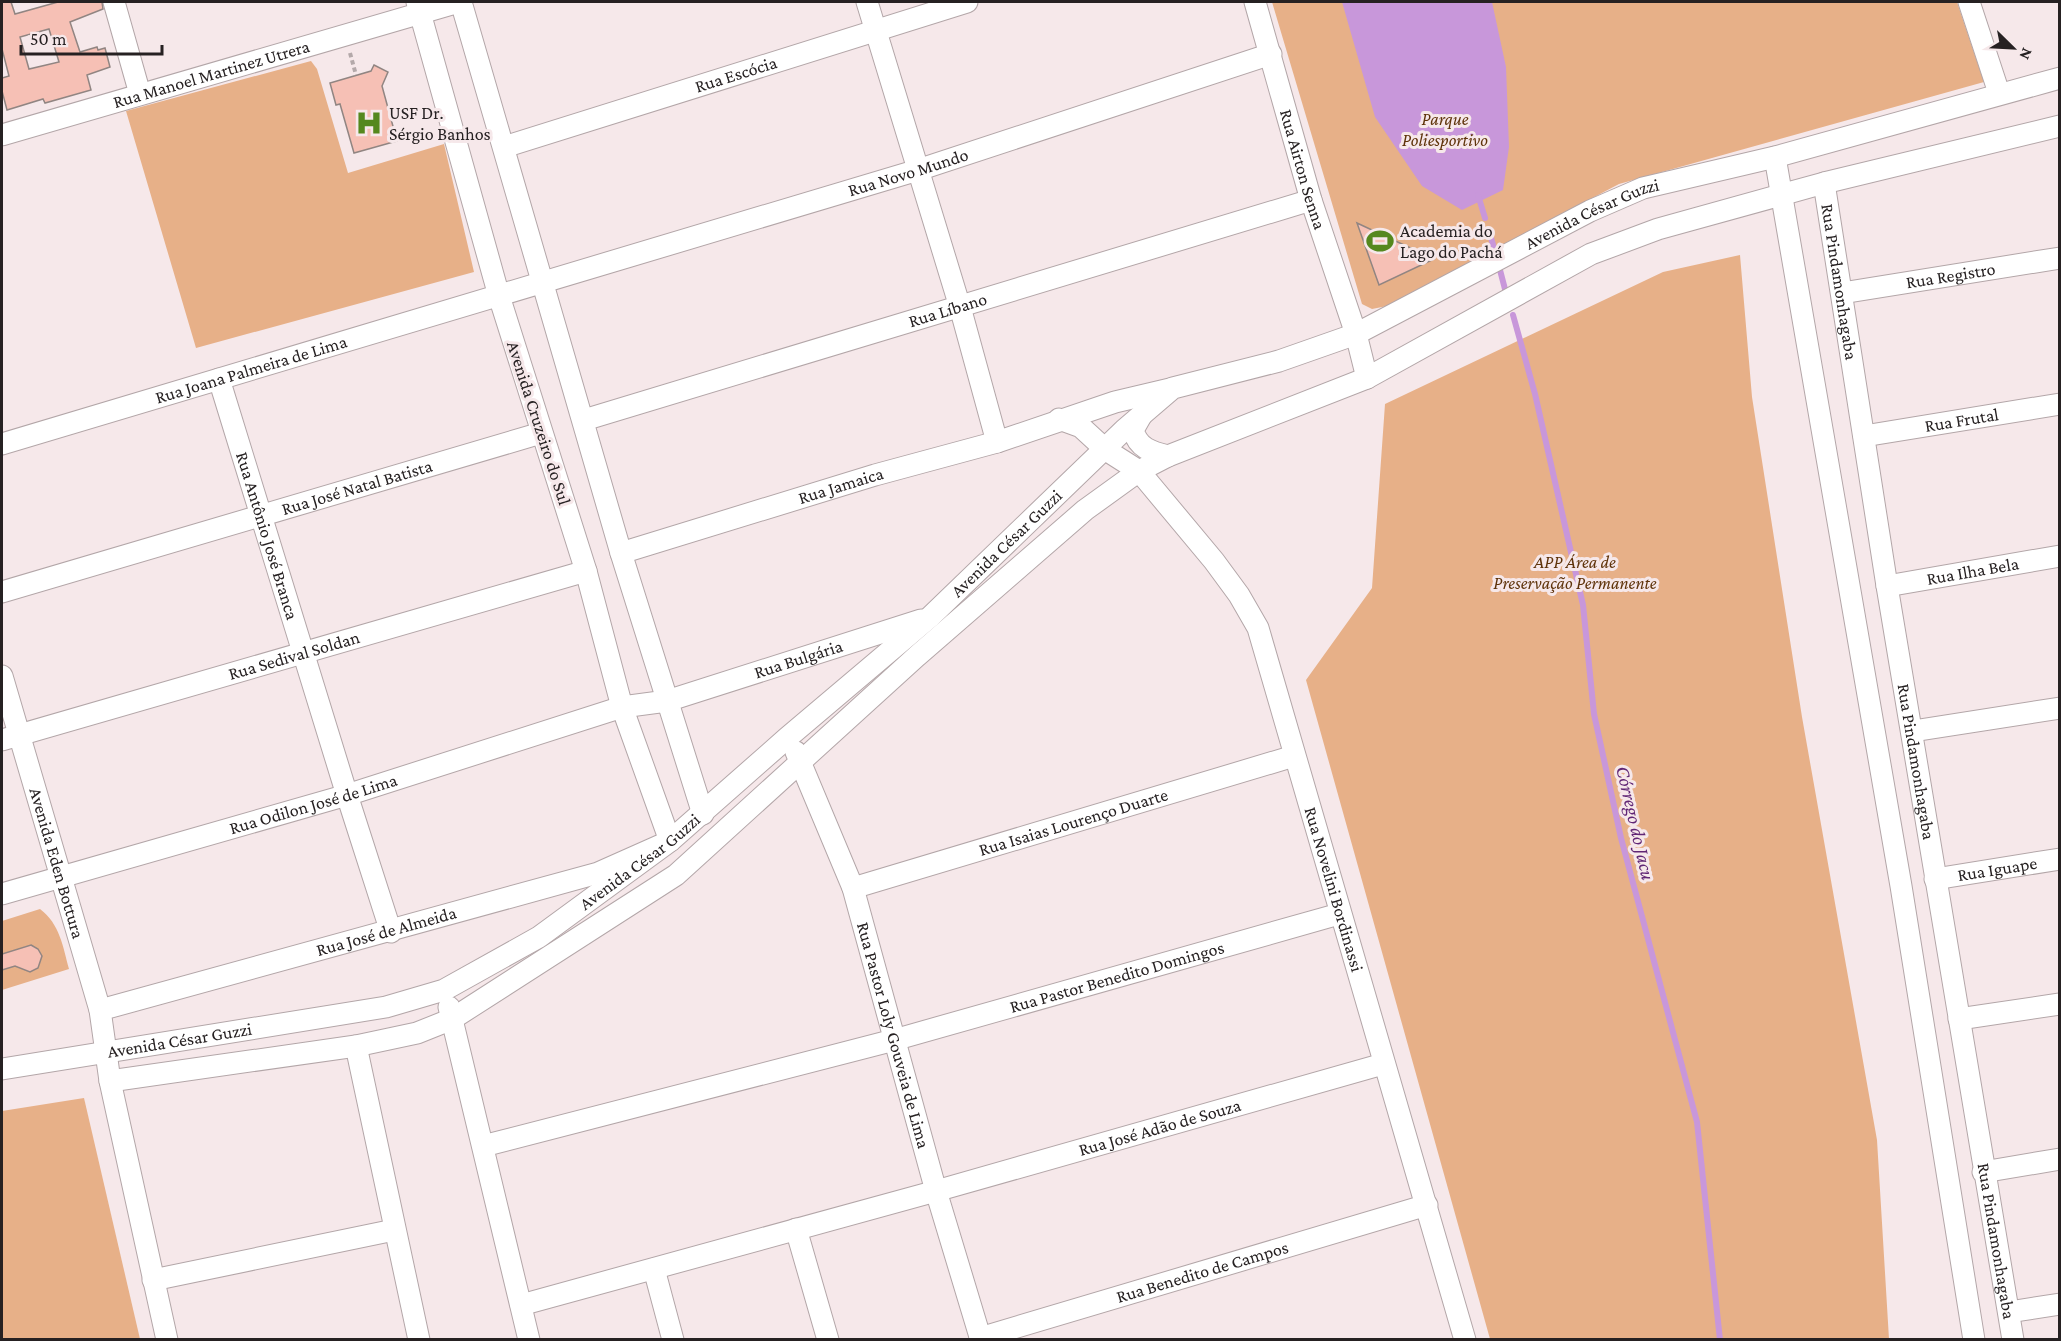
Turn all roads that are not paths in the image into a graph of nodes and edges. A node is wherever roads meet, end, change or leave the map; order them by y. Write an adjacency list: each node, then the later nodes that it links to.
1 (114, 2): 12 (street)
2 (460, 2): 7 (street, Rua Manoel Martinez Utrera); 15 (street)
3 (867, 2): 8 (street)
4 (967, 2): 8 (street, Rua Escócia)
5 (1255, 2): 9 (street, Rua Airton Senna)
6 (1969, 2): 11 (street)
7 (419, 7): 12 (street, Rua Manoel Martinez Utrera); 24 (street, Avenida Cruzeiro do Sul)
8 (876, 31): 15 (street, Rua Escócia); 17 (street)
9 (1271, 54): 17 (street, Rua Novo Mundo); 20 (street, Rua Airton Senna)
10 (2060, 78): 11 (street, Avenida César Guzzi)
11 (1999, 93): 16 (street, Avenida César Guzzi)
12 (140, 94): 14 (street, Rua Manoel Martinez Utrera)
13 (2060, 126): 18 (street, Avenida César Guzzi)
14 (2, 135)
15 (504, 147): 22 (street)
16 (1775, 157): 19 (street); 26 (street, Avenida César Guzzi)
17 (918, 170): 22 (street, Rua Novo Mundo); 25 (street)
18 (1824, 183): 19 (street, Avenida César Guzzi); 23 (street, Rua Pindamonhagaba)
19 (1783, 195): 27 (street, Avenida César Guzzi); 98 (street)
20 (1311, 200): 25 (street, Rua Líbano); 26 (street, Rua Airton Senna)
21 (2060, 258): 23 (street, Rua Registro)
22 (544, 282): 24 (street, Rua Novo Mundo); 33 (street)
23 (1842, 293): 35 (street, Rua Pindamonhagaba)
24 (499, 296): 28 (street, Rua Joana Palmeira de Lima); 34 (street, Avenida Cruzeiro do Sul)
25 (960, 307): 33 (street, Rua Líbano); 36 (street)
26 (1356, 334): 27 (street, Rua Airton Senna); 29 (street, Avenida César Guzzi)
27 (1367, 378): 39 (street, Avenida César Guzzi)
28 (219, 379): 37 (street, Rua Joana Palmeira de Lima); 41 (street, Rua Antônio José Branca)
29 (1173, 388): 31 (street, Avenida César Guzzi); 32 (street, Rua Jamaica)
30 (2060, 404): 35 (street, Rua Frutal)
31 (1141, 416): 38 (street, Avenida César Guzzi); 39 (street)
32 (1059, 419): 36 (street, Rua Jamaica); 38 (street)
33 (584, 420): 42 (street)
34 (541, 433): 41 (street, Rua José Natal Batista); 44 (street, Avenida Cruzeiro do Sul)
35 (1864, 436): 45 (street, Rua Pindamonhagaba)
36 (997, 442): 42 (street, Rua Jamaica)
37 (2, 444)
38 (1106, 450): 40 (street, Rua Novelini Bordinassi); 47 (street, Avenida César Guzzi)
39 (1168, 456): 40 (street, Avenida César Guzzi)
40 (1139, 471): 56 (street, Rua Novelini Bordinassi); 57 (street, Avenida César Guzzi)
41 (261, 515): 46 (street, Rua José Natal Batista); 48 (street, Rua Antônio José Branca)
42 (621, 553): 50 (street)
43 (2060, 556): 45 (street, Rua Ilha Bela)
44 (586, 571): 48 (street, Rua Sedival Soldan); 51 (street, Avenida Cruzeiro do Sul)
45 (1887, 586): 53 (street, Rua Pindamonhagaba)
46 (2, 592)
47 (930, 617): 50 (street, Rua Bulgária); 55 (street, Avenida César Guzzi)
48 (303, 652): 54 (street, Rua Sedival Soldan); 58 (street, Rua Antônio José Branca)
49 (2, 676): 54 (street, Avenida Eden Bottura)
50 (667, 701): 51 (street, Rua Bulgária); 59 (street)
51 (622, 707): 58 (street, Rua Odilon José de Lima); 60 (street, Avenida Cruzeiro do Sul)
52 (2060, 708): 53 (street)
53 (1913, 732): 63 (street, Rua Pindamonhagaba)
54 (10, 738): 62 (street, Avenida Eden Bottura)
55 (787, 738): 57 (street, Rua Pastor Loly Gouveia de Lima); 59 (street, Avenida César Guzzi)
56 (1294, 756): 64 (street, Rua Isaias Lourenço Duarte); 66 (street, Rua Novelini Bordinassi)
57 (802, 761): 64 (street, Rua Pastor Loly Gouveia de Lima); 71 (street, Avenida César Guzzi)
58 (347, 795): 62 (street, Rua Odilon José de Lima); 67 (street, Rua Antônio José Branca)
59 (703, 814): 60 (street, Avenida César Guzzi)
60 (670, 841): 67 (street, Rua José de Almeida); 68 (street, Avenida César Guzzi)
61 (2060, 859): 63 (street, Rua Iguape)
62 (60, 877): 65 (street, Rua Odilon José de Lima); 70 (street, Avenida Eden Bottura)
63 (1935, 879): 72 (street, Rua Pindamonhagaba)
64 (853, 888): 73 (street, Rua Pastor Loly Gouveia de Lima)
65 (2, 894)
66 (1339, 914): 73 (street, Rua Pastor Benedito Domingos); 76 (street, Rua Novelini Bordinassi)
67 (392, 932): 70 (street, Rua José de Almeida)
68 (444, 990): 71 (street); 75 (street, Avenida César Guzzi)
69 (2060, 1004): 72 (street)
70 (100, 1010): 75 (street, Avenida Eden Bottura)
71 (452, 1019): 74 (street, Avenida César Guzzi); 79 (street)
72 (1959, 1019): 81 (street, Rua Pindamonhagaba)
73 (894, 1040): 79 (street, Rua Pastor Benedito Domingos); 82 (street, Rua Pastor Loly Gouveia de Lima)
74 (356, 1046): 78 (street, Avenida César Guzzi); 85 (street)
75 (105, 1050): 77 (street, Avenida César Guzzi); 78 (street, Avenida Eden Bottura)
76 (1383, 1064): 82 (street, Rua José Adão de Souza); 83 (street, Rua Novelini Bordinassi)
77 (2, 1069)
78 (110, 1081): 87 (street, Avenida Eden Bottura)
79 (483, 1146): 89 (street)
80 (2060, 1159): 81 (street)
81 (1983, 1172): 90 (street, Rua Pindamonhagaba)
82 (936, 1191): 84 (street, Rua José Adão de Souza); 91 (street, Rua Pastor Loly Gouveia de Lima)
83 (1427, 1205): 91 (street, Rua Benedito de Campos); 97 (street, Rua Novelini Bordinassi)
84 (796, 1229): 86 (street, Rua José Adão de Souza); 96 (street)
85 (394, 1230): 87 (street); 93 (street)
86 (654, 1269): 89 (street, Rua José Adão de Souza); 95 (street)
87 (153, 1280): 92 (street, Avenida Eden Bottura)
88 (2060, 1304): 90 (street)
89 (521, 1305): 94 (street)
90 (2009, 1312): 99 (street, Rua Pindamonhagaba)
91 (981, 1339)
92 (167, 1340)
93 (419, 1340)
94 (529, 1340)
95 (673, 1340)
96 (828, 1340)
97 (1465, 1340)
98 (1974, 1340)
99 (2013, 1340)

